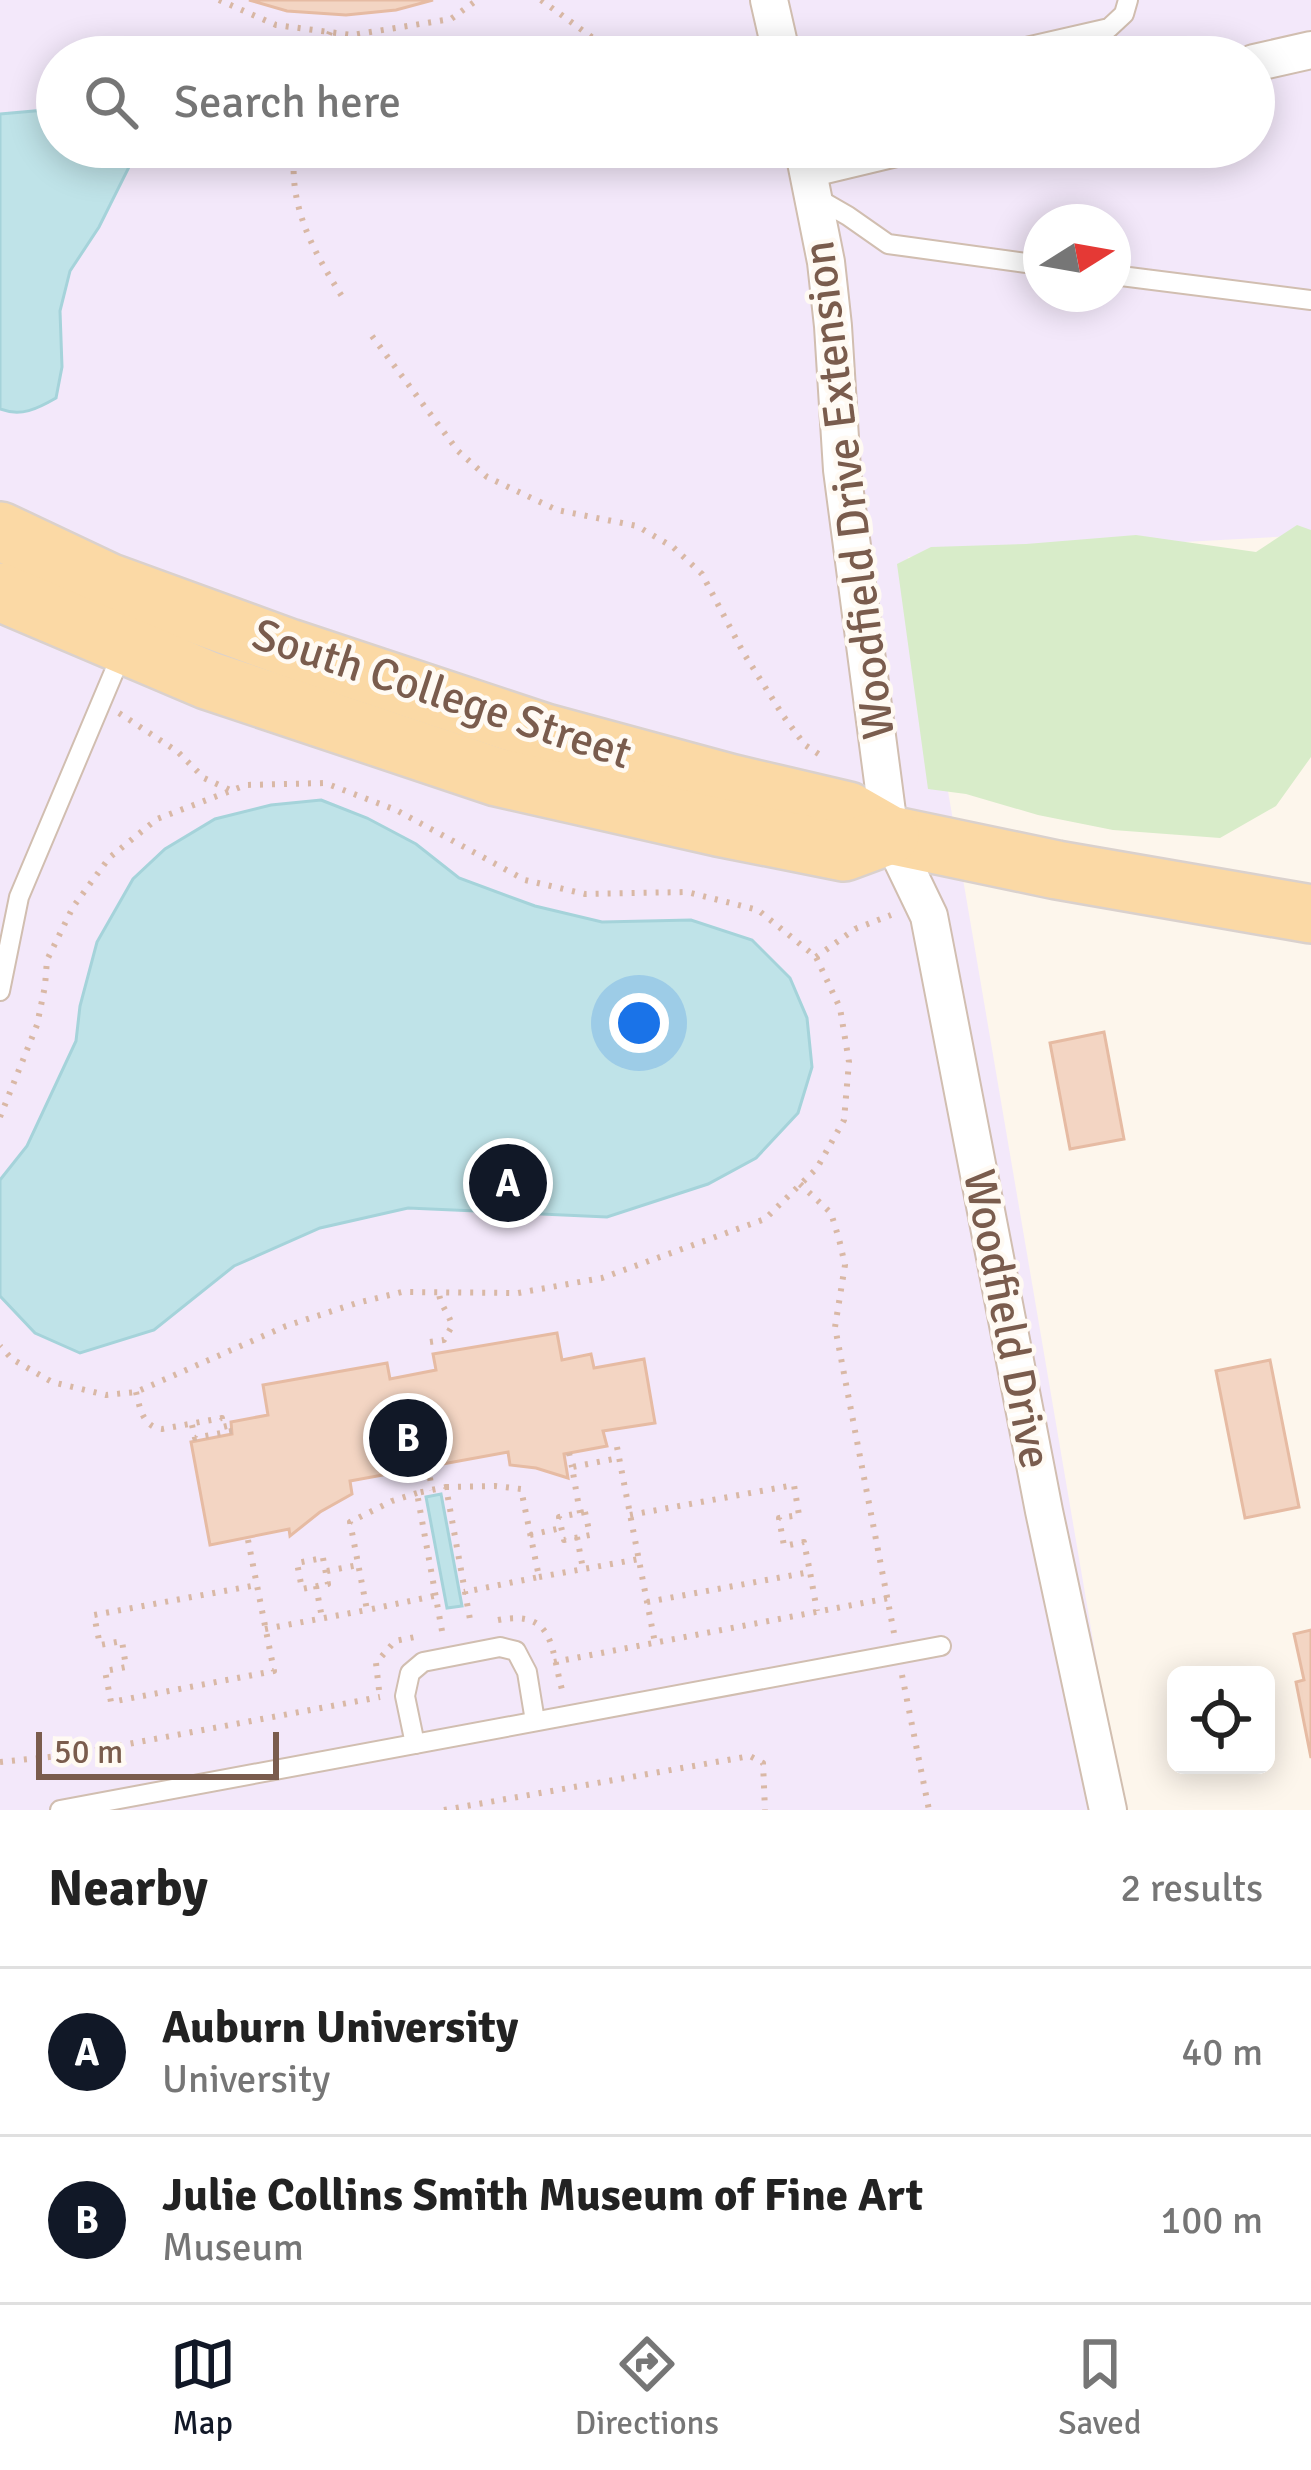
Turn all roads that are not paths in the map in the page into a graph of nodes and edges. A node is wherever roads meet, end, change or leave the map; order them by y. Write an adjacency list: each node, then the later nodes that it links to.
1 (769, 0): 3 (street)
2 (1128, 0): 4 (lane)
3 (777, 36)
4 (1074, 36)
5 (1311, 50): 6 (street)
6 (1275, 59)
7 (808, 171): 8 (lane); 14 (street, Woodfield Drive Extension)
8 (1023, 263)
9 (1131, 277): 10 (lane)
10 (1311, 300)
11 (0, 531): 13 (main road, South College Street)
12 (0, 592): 13 (main road, South College Street)
13 (143, 622): 14 (main road, South College Street); 14 (main road, South College Street); 16 (lane)
14 (890, 835): 15 (main road, South College Street); 21 (street, Woodfield Drive)
15 (1311, 914)
16 (0, 991)
17 (940, 1646): 18 (lane)
18 (535, 1721): 19 (lane); 19 (lane)
19 (415, 1744): 20 (lane)
20 (61, 1810)
21 (1108, 1810)

